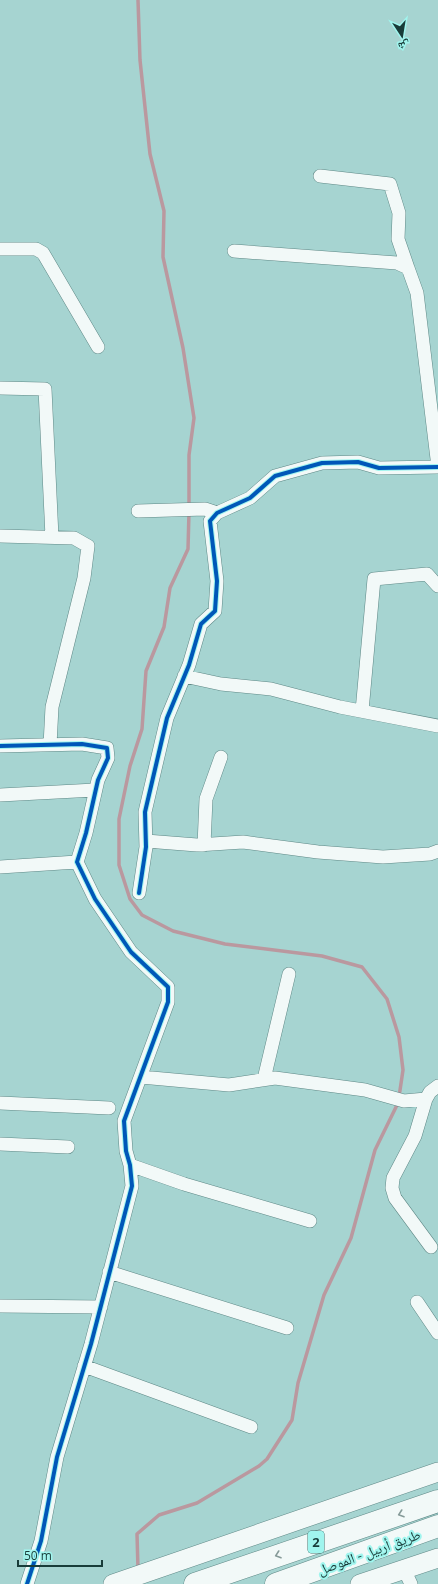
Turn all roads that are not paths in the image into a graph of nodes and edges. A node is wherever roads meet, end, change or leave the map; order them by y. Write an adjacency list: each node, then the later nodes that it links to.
1 (320, 176): 4 (street)
2 (0, 249): 5 (street)
3 (234, 251): 4 (street)
4 (408, 268): 7 (street)
5 (98, 347)
6 (0, 388): 11 (street)
7 (438, 467): 9 (street)
8 (138, 510): 9 (street)
9 (217, 513): 13 (street)
10 (0, 536): 11 (street)
11 (52, 537): 16 (street)
12 (438, 586): 14 (street)
13 (184, 676): 14 (street); 21 (street)
14 (362, 711): 15 (street)
15 (438, 726)
16 (50, 745): 17 (street); 19 (street)
17 (0, 746)
18 (221, 757): 22 (street)
19 (96, 790): 20 (street); 24 (street)
20 (0, 795)
21 (146, 841): 22 (street); 26 (street)
22 (204, 844): 23 (street)
23 (438, 851)
24 (77, 862): 25 (street); 28 (street)
25 (0, 867)
26 (139, 894)
27 (289, 974): 29 (street)
28 (141, 1077): 29 (street); 36 (street)
29 (264, 1079): 31 (street)
30 (438, 1086): 31 (street)
31 (426, 1099): 38 (street)
32 (0, 1103): 33 (street)
33 (109, 1108)
34 (0, 1144): 35 (street)
35 (68, 1147)
36 (130, 1165): 37 (street); 39 (street)
37 (310, 1221)
38 (431, 1248)
39 (109, 1272): 42 (street); 43 (street)
40 (417, 1302): 44 (street)
41 (0, 1306): 42 (street)
42 (101, 1306): 45 (street)
43 (286, 1328)
44 (438, 1333)
45 (84, 1366): 46 (street); 52 (street)
46 (251, 1427)
47 (438, 1472): 53 (main road)
48 (438, 1501): 54 (highway, 2, one-way to 54)
49 (438, 1526): 55 (highway, طريق أربيل - الموصل / 2)
50 (438, 1558): 51 (main road)
51 (407, 1576): 56 (main road)
52 (27, 1584)
53 (113, 1584)
54 (195, 1584)
55 (276, 1584)
56 (360, 1584)

